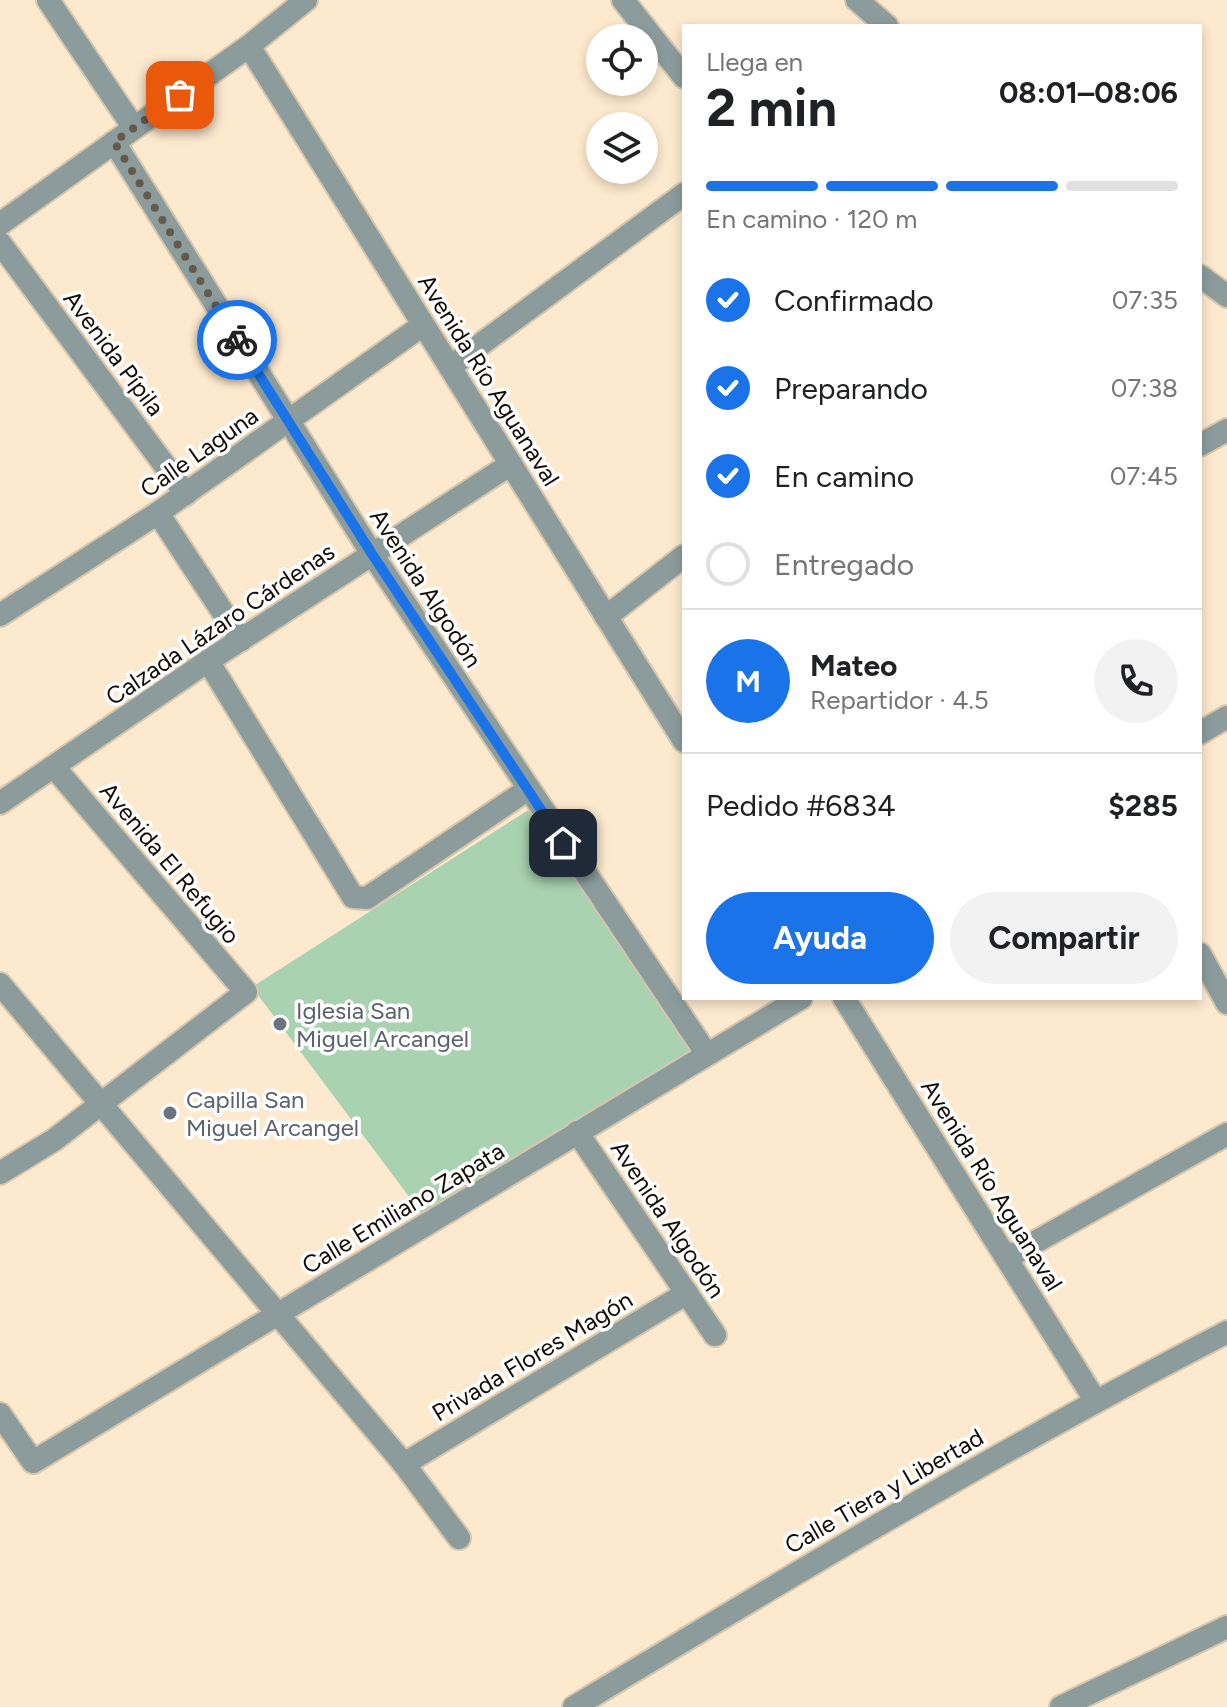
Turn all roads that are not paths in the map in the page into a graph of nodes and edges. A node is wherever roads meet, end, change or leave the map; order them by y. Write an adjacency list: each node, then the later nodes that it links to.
1 (48, 0): 8 (street)
2 (306, 0): 6 (street)
3 (623, 0): 7 (street)
4 (857, 0): 5 (street)
5 (885, 24)
6 (249, 46): 8 (street); 15 (street, Avenida Río Aguanaval)
7 (682, 74)
8 (134, 128): 9 (street)
9 (114, 142): 11 (street); 17 (street, Avenida Algodón)
10 (682, 195): 16 (street)
11 (0, 224)
12 (0, 243): 21 (street, Avenida Pípila)
13 (1202, 277): 14 (street)
14 (1227, 296)
15 (423, 325): 16 (street, Avenida Río Aguanaval); 17 (street, Calle Laguna)
16 (450, 367): 20 (street, Avenida Río Aguanaval)
17 (287, 421): 21 (street, Calle Laguna); 23 (street, Avenida Algodón)
18 (1227, 430): 19 (street)
19 (1202, 444)
20 (511, 464): 23 (street, Calzada Lázaro Cárdenas); 26 (street, Avenida Río Aguanaval)
21 (186, 494): 22 (street, Calle Laguna)
22 (158, 513): 25 (street, Calle Laguna); 27 (street)
23 (372, 554): 27 (street, Calzada Lázaro Cárdenas); 33 (street, Avenida Algodón)
24 (682, 558): 26 (street)
25 (0, 615)
26 (606, 617): 31 (street, Avenida Río Aguanaval)
27 (241, 640): 28 (street, Calzada Lázaro Cárdenas)
28 (208, 661): 32 (street, Calzada Lázaro Cárdenas); 33 (street)
29 (1227, 717): 30 (street)
30 (1202, 732)
31 (682, 738)
32 (54, 767): 34 (street, Calzada Lázaro Cárdenas); 41 (street, Avenida El Refugio)
33 (527, 790): 40 (street, Avenida Algodón)
34 (4, 791)
35 (1202, 958): 39 (street)
36 (0, 984): 41 (street)
37 (798, 1000): 40 (street, Calle Emiliano Zapata)
38 (845, 1000): 45 (street, Avenida Río Aguanaval)
39 (1227, 1003)
40 (706, 1053): 42 (street, Calle Emiliano Zapata)
41 (100, 1103): 44 (street); 47 (street)
42 (577, 1132): 46 (street, Avenida Algodón); 47 (street, Calle Emiliano Zapata)
43 (1227, 1134): 45 (street)
44 (0, 1173)
45 (1007, 1258): 50 (street, Avenida Río Aguanaval)
46 (687, 1293): 49 (street, Avenida Algodón); 52 (street, Privada Flores Magón)
47 (279, 1314): 51 (street, Calle Emiliano Zapata); 52 (street)
48 (1227, 1332): 50 (street, Calle Tiera y Libertad)
49 (715, 1335)
50 (1095, 1400): 55 (street, Calle Tiera y Libertad)
51 (0, 1414)
52 (404, 1464): 53 (street)
53 (459, 1538)
54 (1227, 1627): 56 (street)
55 (574, 1707)
56 (1061, 1707)

